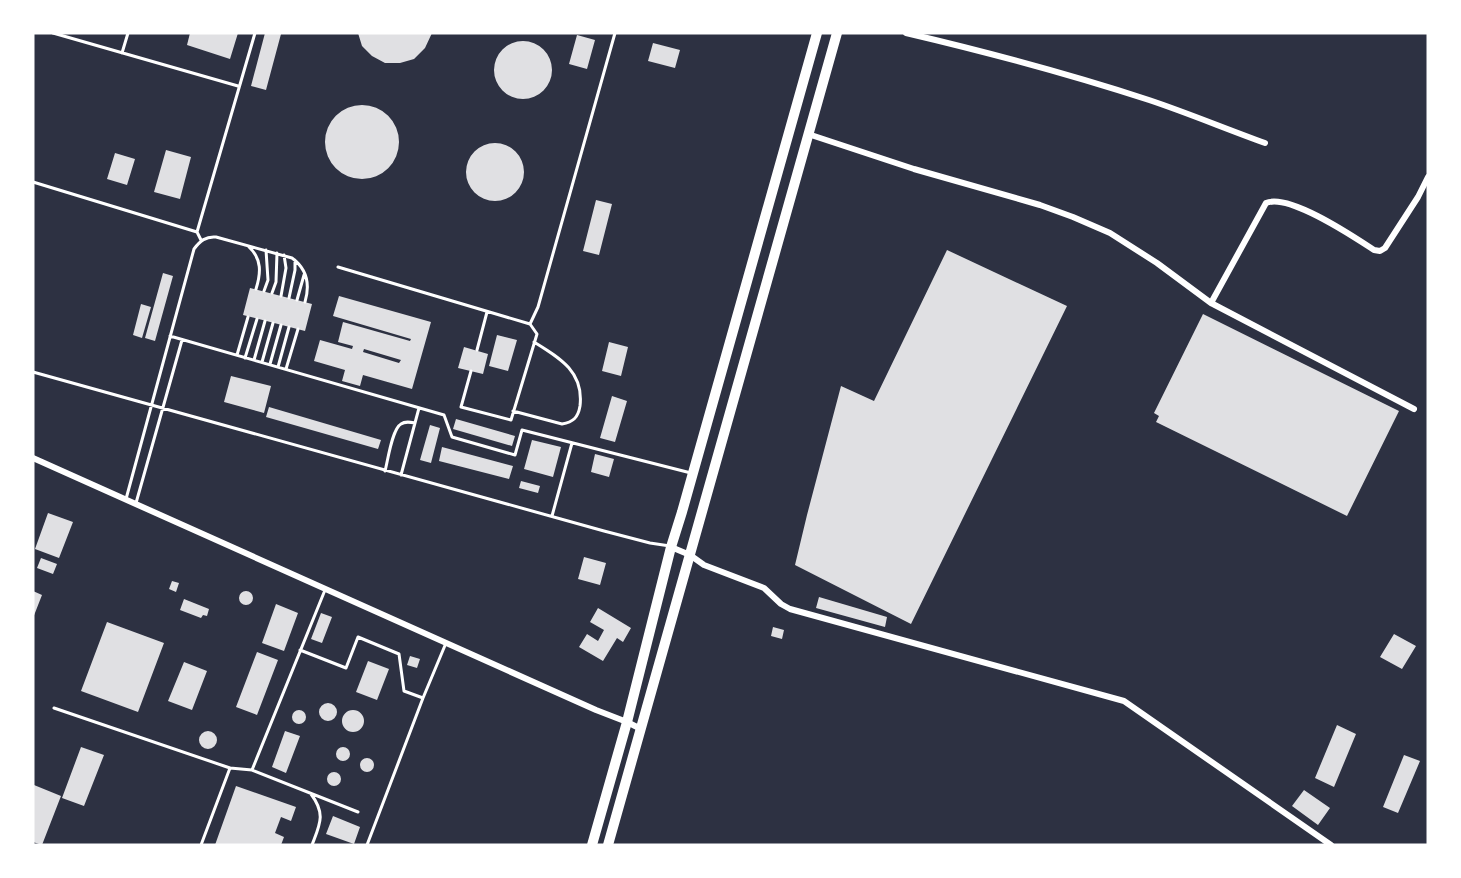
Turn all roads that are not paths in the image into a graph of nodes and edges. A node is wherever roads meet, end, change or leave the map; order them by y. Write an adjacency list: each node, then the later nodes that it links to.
1 (53, 33): 8 (lane)
2 (128, 33): 8 (lane)
3 (255, 33): 9 (lane)
4 (615, 33): 36 (lane)
5 (817, 33): 62 (highway)
6 (837, 33): 10 (highway)
7 (906, 33): 11 (street)
8 (122, 53): 9 (lane)
9 (239, 86): 14 (lane)
10 (808, 134): 30 (street); 68 (highway)
11 (1265, 143)
12 (1428, 177): 30 (street)
13 (33, 182): 14 (lane)
14 (197, 232): 15 (lane)
15 (201, 240): 16 (lane); 40 (lane)
16 (247, 245): 17 (lane); 23 (lane)
17 (266, 250): 18 (lane); 24 (lane)
18 (277, 253): 19 (lane); 25 (lane)
19 (284, 255): 20 (lane); 26 (lane)
20 (295, 260): 22 (lane); 27 (lane)
21 (338, 267): 31 (lane)
22 (305, 273): 28 (lane); 29 (lane)
23 (256, 289)
24 (264, 291)
25 (272, 294)
26 (281, 296)
27 (289, 298)
28 (297, 300)
29 (305, 302)
30 (1211, 303): 56 (street)
31 (487, 311): 36 (lane); 43 (lane)
32 (248, 316): 44 (lane)
33 (256, 319): 45 (lane)
34 (265, 321): 46 (lane)
35 (273, 323): 47 (lane)
36 (530, 324): 42 (lane)
37 (281, 325): 48 (lane)
38 (289, 327): 49 (lane)
39 (298, 329): 50 (lane)
40 (170, 336): 41 (lane); 53 (lane)
41 (182, 340): 44 (lane); 55 (lane)
42 (534, 342): 57 (lane); 57 (lane)
43 (477, 351)
44 (237, 355): 45 (lane)
45 (245, 357): 46 (lane)
46 (254, 360): 47 (lane)
47 (262, 362): 48 (lane)
48 (270, 364): 49 (lane)
49 (278, 367): 50 (lane)
50 (286, 369): 54 (lane)
51 (471, 371): 57 (lane)
52 (33, 372): 53 (lane)
53 (151, 405): 55 (lane); 64 (lane)
54 (419, 408): 58 (lane); 59 (lane)
55 (163, 409): 61 (lane); 65 (lane)
56 (1414, 409)
57 (513, 411)
58 (415, 423): 61 (lane); 63 (lane)
59 (572, 443): 62 (lane); 66 (lane)
60 (33, 458): 64 (street)
61 (385, 471): 63 (lane)
62 (693, 473): 67 (highway)
63 (401, 475): 66 (lane)
64 (126, 500): 65 (street)
65 (135, 504): 69 (street)
66 (552, 517): 67 (lane)
67 (671, 547): 68 (street); 74 (highway)
68 (690, 555): 75 (highway); 85 (street)
69 (326, 589): 70 (street); 71 (lane)
70 (446, 642): 72 (lane); 74 (street)
71 (300, 650): 72 (lane); 77 (lane)
72 (423, 698): 82 (lane)
73 (54, 708): 76 (lane)
74 (627, 722): 75 (street); 83 (highway)
75 (642, 729): 84 (highway)
76 (230, 768): 77 (lane); 80 (lane)
77 (252, 770): 78 (lane)
78 (310, 793): 79 (lane); 81 (lane)
79 (358, 812)
80 (201, 845)
81 (312, 845)
82 (367, 845)
83 (592, 845)
84 (608, 845)
85 (1331, 845)

